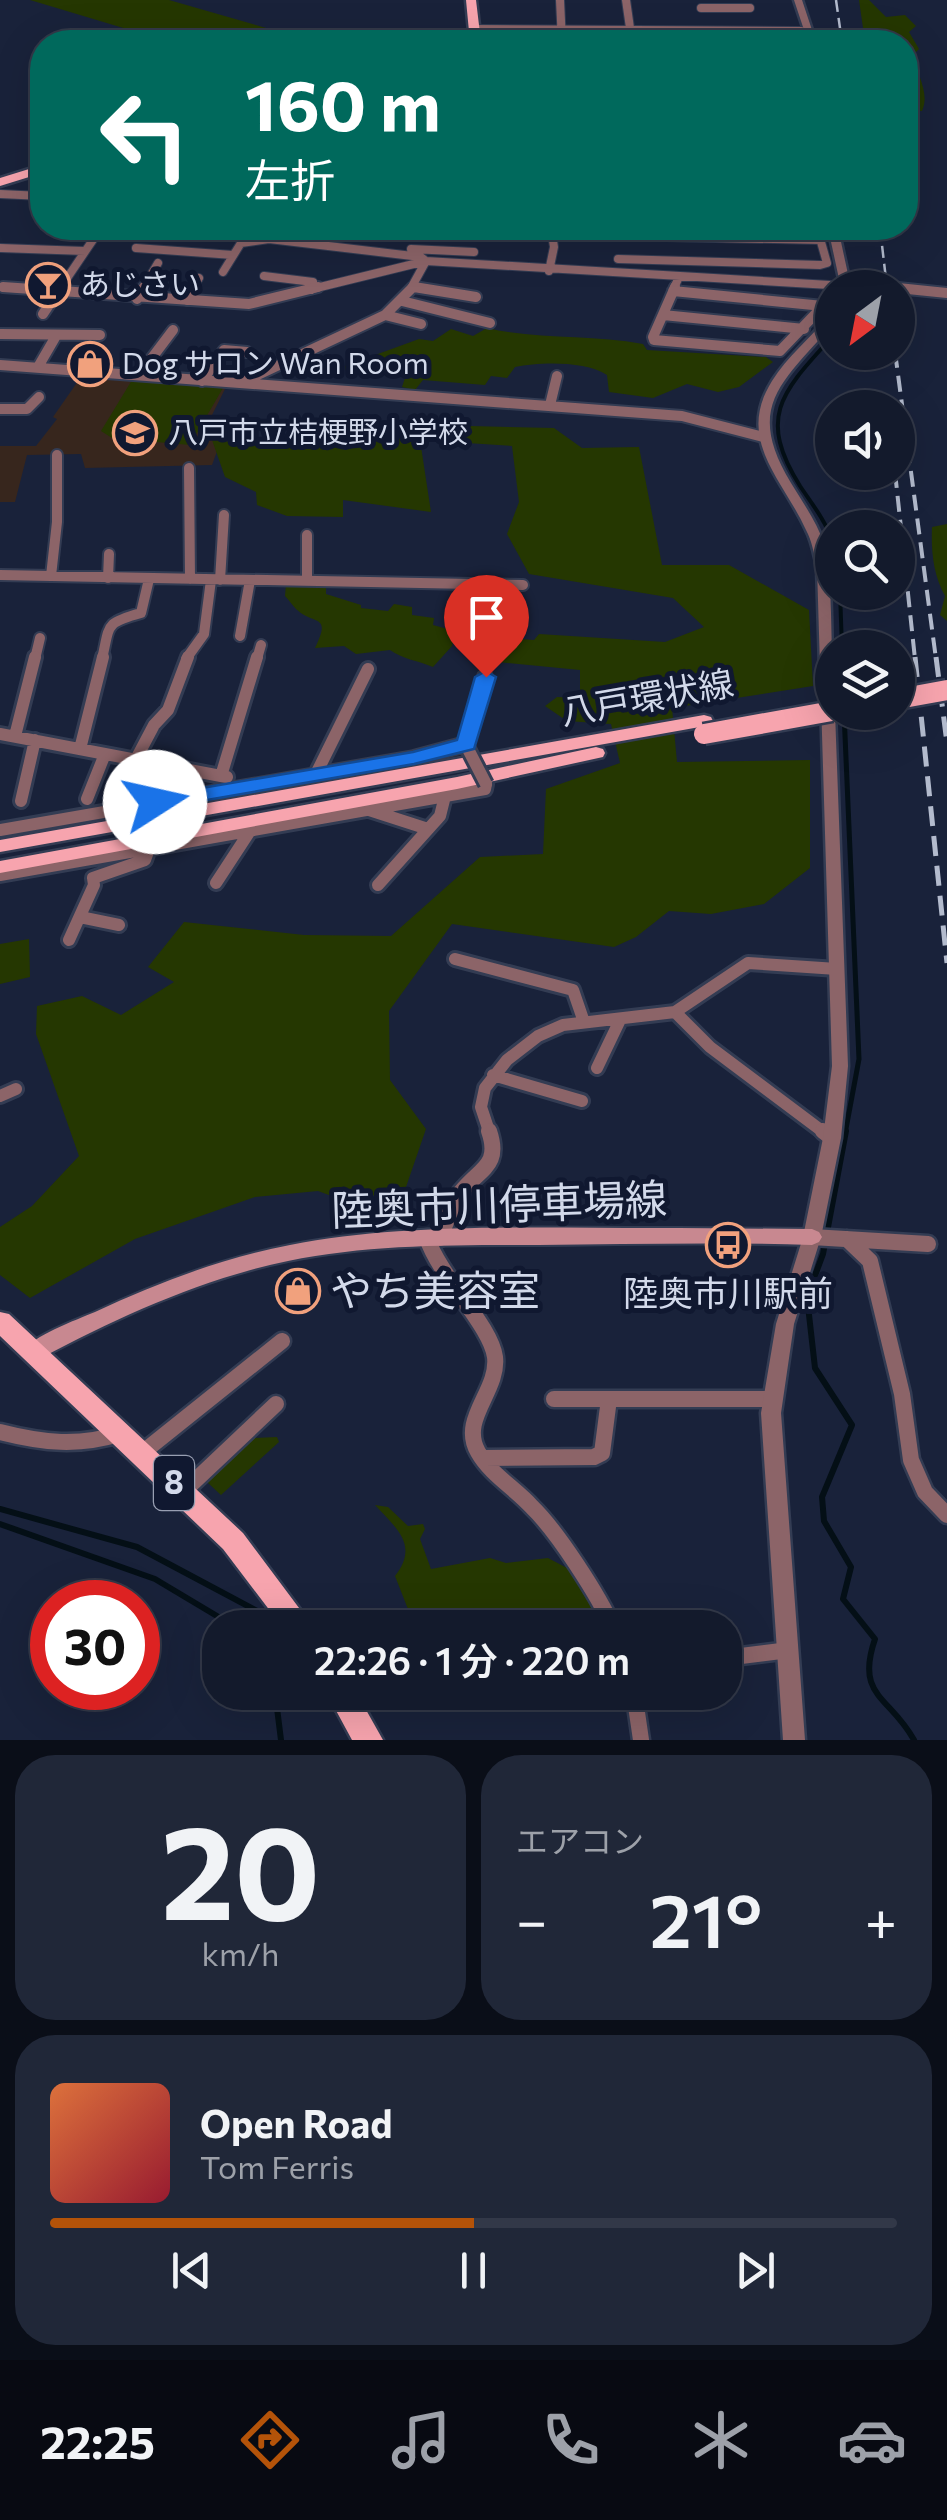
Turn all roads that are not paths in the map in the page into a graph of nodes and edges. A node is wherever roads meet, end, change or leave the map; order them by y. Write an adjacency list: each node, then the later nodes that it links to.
1 (471, 0): 8 (main road)
2 (560, 0): 9 (street)
3 (626, 0): 10 (street)
4 (798, 0): 7 (street)
5 (700, 4): 6 (street); 11 (street)
6 (750, 8)
7 (805, 18): 12 (street); 13 (street)
8 (474, 29): 9 (street)
9 (562, 29): 10 (street)
10 (630, 30): 11 (street)
11 (705, 30)
12 (801, 30)
13 (808, 30)
14 (30, 172): 15 (main road)
15 (0, 182)
16 (0, 194): 17 (street)
17 (30, 195)
18 (92, 240): 29 (street)
19 (247, 240): 31 (street)
20 (315, 240): 33 (street)
21 (334, 240): 30 (street)
22 (472, 240): 30 (street)
23 (553, 240): 36 (street)
24 (617, 240): 32 (street)
25 (821, 240): 32 (street)
26 (836, 240): 37 (street)
27 (0, 248): 29 (street)
28 (136, 248): 31 (street)
29 (84, 250): 49 (street)
30 (474, 252): 35 (street)
31 (233, 255): 38 (street)
32 (618, 258): 39 (street)
33 (426, 262): 35 (street); 45 (street); 47 (street)
34 (158, 264): 52 (street)
35 (476, 267): 36 (street)
36 (549, 270): 39 (street)
37 (843, 270)
38 (223, 272)
39 (614, 274): 41 (street)
40 (264, 276): 47 (street)
41 (679, 277): 43 (street); 48 (street)
42 (199, 278): 53 (street)
43 (815, 285)
44 (0, 287): 49 (street)
45 (413, 287): 51 (street); 54 (street)
46 (915, 289): 50 (street)
47 (312, 290): 53 (street)
48 (673, 291): 57 (street); 60 (street)
49 (58, 292): 52 (street); 55 (street)
50 (947, 292)
51 (476, 297)
52 (137, 298): 53 (street)
53 (186, 300)
54 (402, 301): 56 (street); 59 (street)
55 (43, 314)
56 (385, 315): 58 (street); 72 (street)
57 (663, 315): 60 (street); 60 (street)
58 (421, 324)
59 (490, 324)
60 (804, 329)
61 (173, 330): 69 (street)
62 (0, 334): 64 (street)
63 (100, 335): 64 (street)
64 (56, 336): 68 (street)
65 (815, 338): 76 (street)
66 (246, 352): 71 (street)
67 (0, 365): 68 (street)
68 (38, 367): 69 (street)
69 (139, 376): 71 (street)
70 (556, 376): 74 (street)
71 (202, 381): 72 (street)
72 (241, 383): 74 (street)
73 (38, 398): 75 (street)
74 (550, 405): 76 (street)
75 (0, 409)
76 (763, 436): 134 (street)
77 (57, 455): 83 (street)
78 (189, 468): 86 (street)
79 (224, 515): 87 (street)
80 (307, 535): 89 (street)
81 (109, 554): 84 (street)
82 (0, 575): 83 (street)
83 (51, 576): 84 (street)
84 (108, 578): 85 (street)
85 (149, 578): 86 (street); 107 (street)
86 (190, 579): 87 (street)
87 (216, 580): 88 (street); 110 (street)
88 (250, 580): 89 (street); 91 (street)
89 (308, 581): 90 (street)
90 (523, 585)
91 (240, 636)
92 (40, 638): 104 (street)
93 (262, 645): 112 (street)
94 (368, 669): 111 (street)
95 (486, 677): 106 (street)
96 (947, 678): 97 (main road)
97 (915, 684)
98 (947, 690): 99 (main road, bridge)
99 (915, 696)
100 (815, 702): 102 (main road, 八戸環状線)
101 (815, 713): 102 (main road, 八戸環状線, bridge)
102 (704, 727): 103 (main road, 八戸環状線); 108 (main road, 八戸環状線)
103 (619, 736): 121 (main road); 123 (main road, 八戸環状線)
104 (4, 737): 105 (street)
105 (35, 740): 107 (street); 116 (street)
106 (467, 747): 111 (street); 114 (street, bridge)
107 (80, 748): 109 (street)
108 (598, 752): 123 (main road, 八戸環状線); 126 (main road)
109 (105, 754): 110 (street); 117 (street)
110 (137, 761): 112 (street); 115 (street)
111 (316, 774): 113 (street)
112 (221, 776): 113 (street)
113 (252, 785): 121 (street)
114 (445, 796): 118 (street); 119 (street)
115 (126, 797)
116 (21, 800)
117 (87, 800)
118 (366, 809): 119 (street); 120 (street)
119 (428, 829): 129 (street)
120 (250, 832): 124 (street); 128 (street)
121 (0, 833)
122 (0, 846): 123 (main road, 八戸環状線)
123 (36, 846): 125 (main road, 八戸環状線)
124 (149, 850): 127 (street); 130 (street)
125 (0, 858)
126 (0, 867)
127 (0, 875)
128 (216, 883)
129 (378, 885)
130 (80, 917): 131 (street); 132 (street)
131 (119, 925)
132 (69, 940)
133 (455, 958): 137 (street)
134 (837, 969): 135 (street); 143 (street)
135 (675, 1012): 136 (street); 143 (street)
136 (620, 1020): 137 (street); 138 (street)
137 (584, 1022): 139 (street)
138 (597, 1068)
139 (493, 1074): 142 (street); 145 (street)
140 (16, 1089): 141 (street)
141 (0, 1096)
142 (582, 1101)
143 (832, 1138): 144 (street)
144 (812, 1237): 145 (main road, 陸奥市川停車場線); 146 (street, 陸奥市川停車場線); 153 (street)
145 (434, 1238): 150 (main road, 陸奥市川停車場線); 158 (street)
146 (847, 1239): 147 (street, 陸奥市川停車場線); 160 (street)
147 (928, 1244)
148 (0, 1321): 150 (main road, 8)
149 (282, 1341): 157 (street)
150 (34, 1352): 156 (main road, 8)
151 (554, 1399): 152 (street)
152 (608, 1399): 153 (street); 158 (street)
153 (774, 1399): 163 (street)
154 (276, 1404): 159 (street)
155 (0, 1432): 156 (street)
156 (122, 1434): 157 (main road, 8)
157 (142, 1453): 159 (main road, 8)
158 (484, 1458): 162 (street)
159 (183, 1492): 161 (main road, 8)
160 (947, 1515)
161 (286, 1610)
162 (607, 1610)
163 (789, 1650): 164 (street); 169 (street)
164 (742, 1656)
165 (350, 1710): 167 (main road)
166 (637, 1710): 168 (street)
167 (368, 1740)
168 (641, 1740)
169 (794, 1740)

